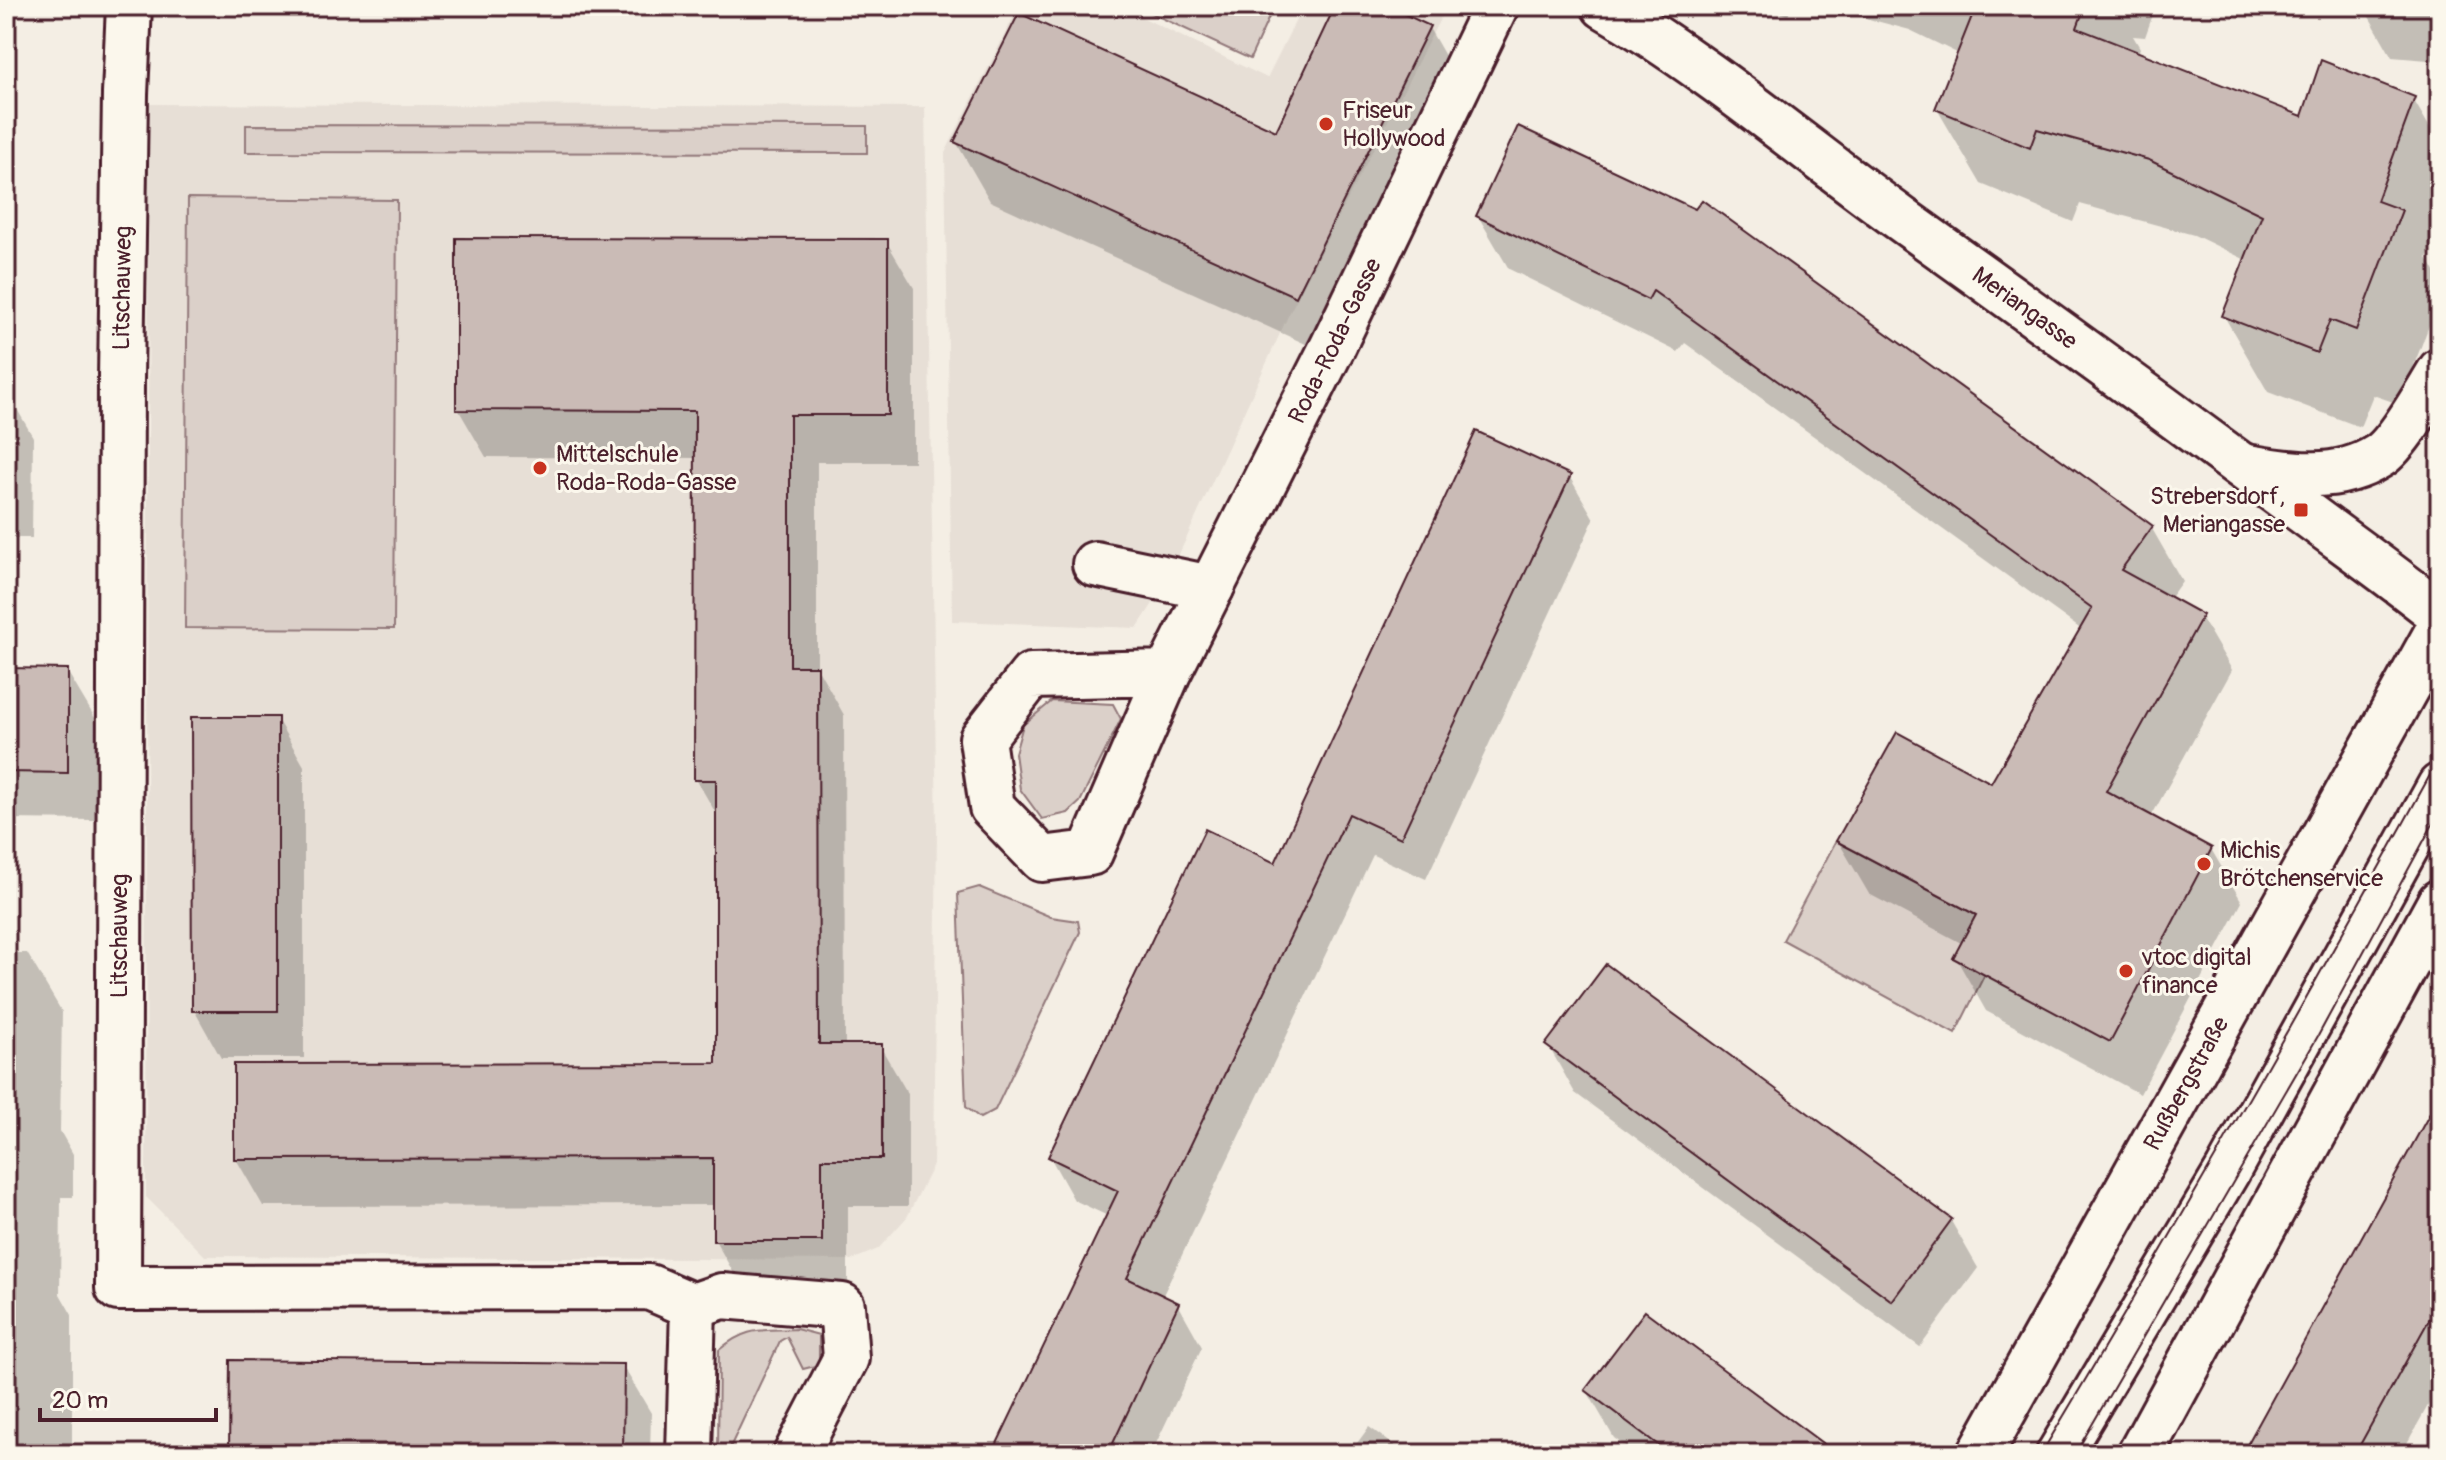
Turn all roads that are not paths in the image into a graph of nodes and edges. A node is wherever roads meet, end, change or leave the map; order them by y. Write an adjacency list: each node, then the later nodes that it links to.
1 (129, 6): 13 (street, Litschauweg)
2 (1496, 6): 7 (street, Roda-Roda-Gasse)
3 (1604, 6): 5 (street, Meriangasse)
4 (2440, 371): 5 (street)
5 (2243, 466): 8 (street, Meriangasse)
6 (1095, 564): 7 (street)
7 (1211, 588): 10 (street, Roda-Roda-Gasse)
8 (2440, 614)
9 (2440, 627): 16 (street, Rußbergstraße)
10 (1168, 673): 10 (street, Roda-Roda-Gasse)
11 (2440, 786): 17 (street)
12 (2440, 902): 18 (street)
13 (693, 1306): 14 (street); 15 (street)
14 (689, 1454)
15 (796, 1454)
16 (1980, 1454)
17 (2059, 1454)
18 (2140, 1454)

